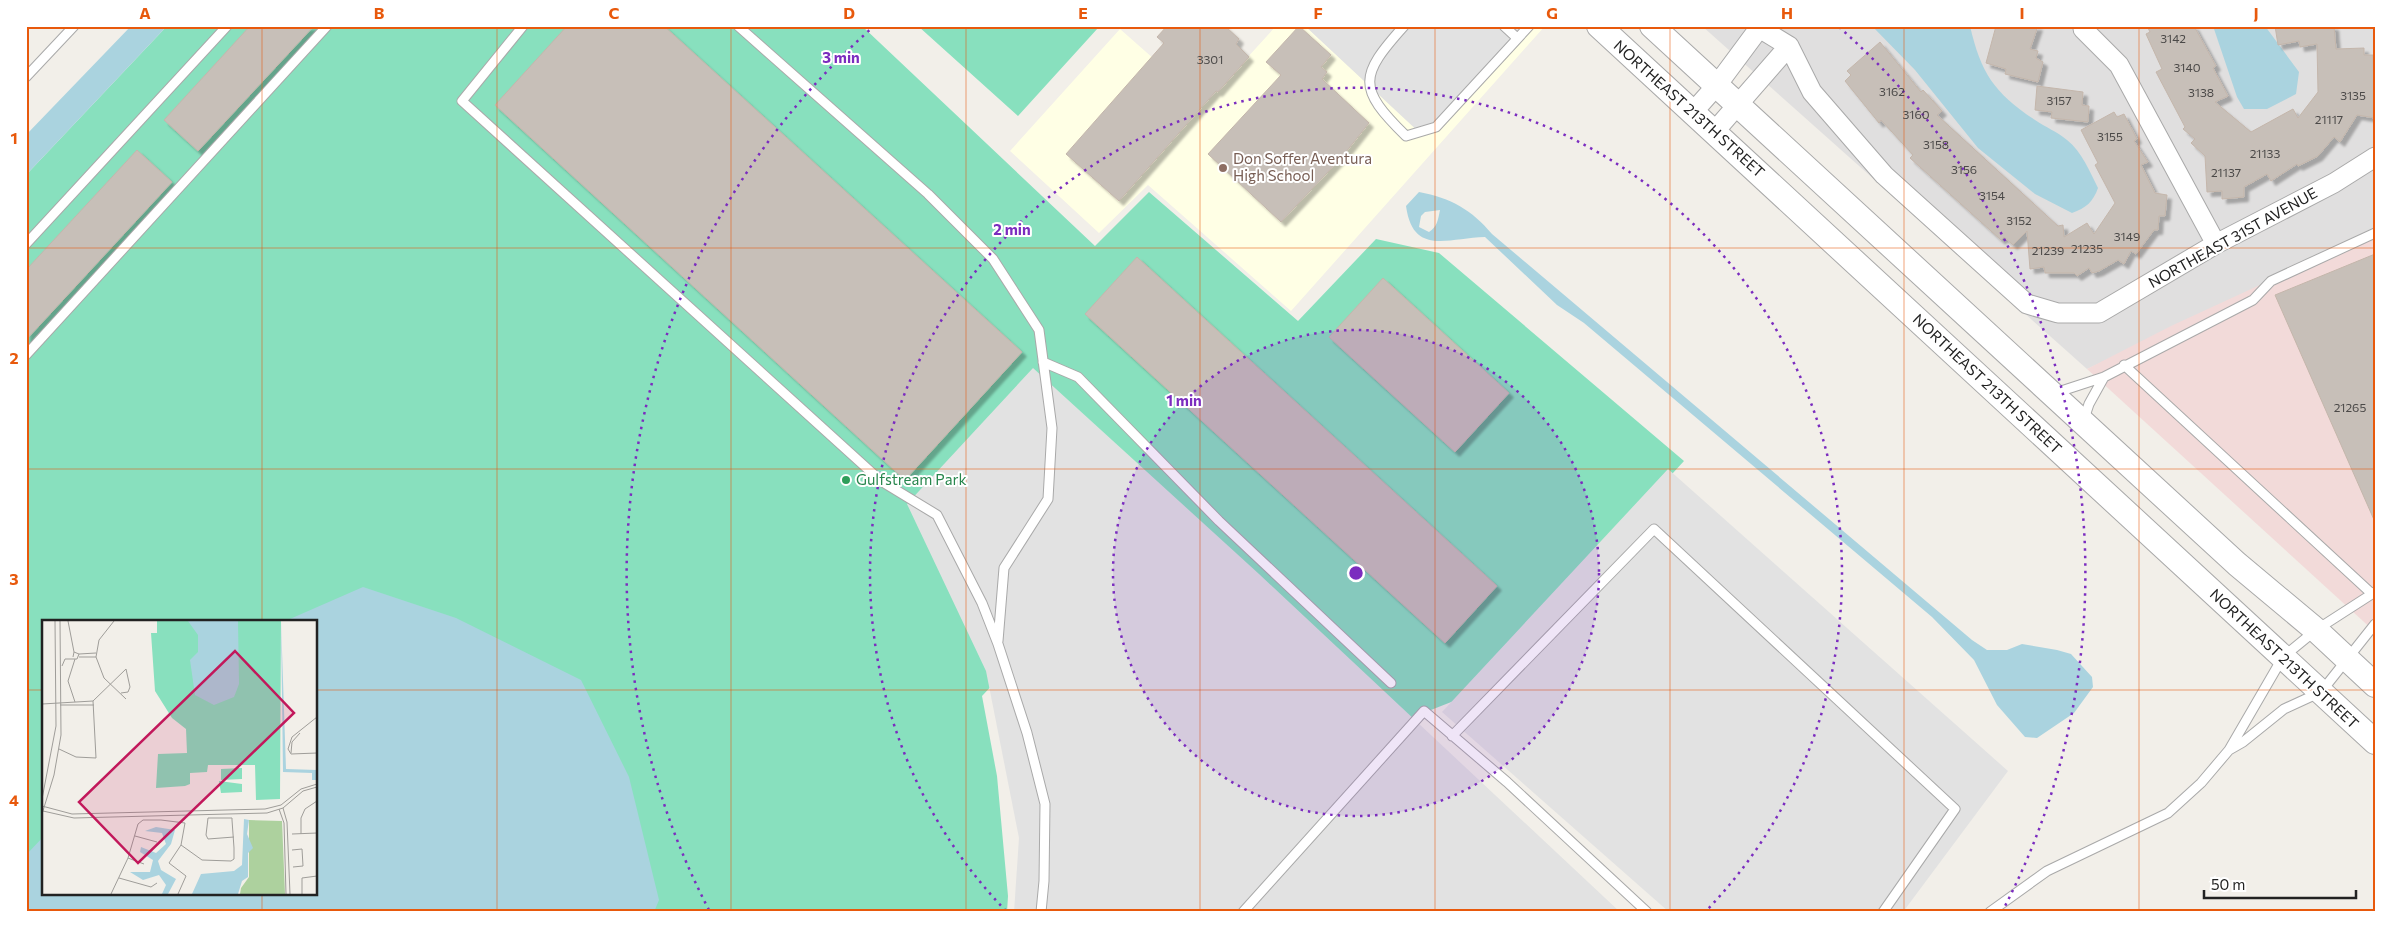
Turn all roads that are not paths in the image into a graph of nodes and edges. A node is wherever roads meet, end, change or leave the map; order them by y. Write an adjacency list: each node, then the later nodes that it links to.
1 (74, 26): 15 (lane)
2 (227, 26): 22 (lane)
3 (327, 26): 24 (lane)
4 (523, 26): 33 (lane)
5 (738, 26): 25 (lane)
6 (1404, 26): 13 (lane)
7 (1504, 26): 13 (lane)
8 (1529, 26): 13 (lane)
9 (1599, 26): 18 (street, NORTHEAST 213TH STREET)
10 (1652, 26): 16 (street)
11 (1758, 27): 14 (street); 16 (street)
12 (2083, 29): 23 (street)
13 (1517, 38)
14 (1789, 46): 17 (street); 23 (street, NORTHEAST 31ST AVENUE)
15 (26, 77)
16 (1717, 85): 17 (street); 18 (street)
17 (1739, 105): 19 (street); 28 (street)
18 (1693, 112): 19 (street, NORTHEAST 213TH STREET)
19 (1714, 132): 34 (street, NORTHEAST 213TH STREET)
20 (2375, 157): 23 (street, NORTHEAST 31ST AVENUE)
21 (2375, 233): 26 (lane)
22 (26, 244)
23 (2216, 244)
24 (26, 354)
25 (1043, 362): 33 (lane); 36 (lane)
26 (2124, 365): 27 (lane); 30 (lane)
27 (2104, 377): 28 (lane); 29 (lane)
28 (2054, 394): 29 (street)
29 (2084, 421): 32 (street)
30 (2373, 593): 32 (lane)
31 (2375, 624): 35 (lane)
32 (2316, 630): 34 (lane); 35 (street)
33 (998, 644): 42 (lane)
34 (2283, 657): 38 (street, NORTHEAST 213TH STREET); 41 (lane)
35 (2347, 659): 37 (street); 38 (lane)
36 (1391, 683)
37 (2375, 685)
38 (2321, 692): 40 (street, NORTHEAST 213TH STREET); 41 (lane)
39 (1452, 736): 43 (lane); 44 (lane); 45 (lane)
40 (2375, 742)
41 (2229, 750): 46 (lane)
42 (1041, 912)
43 (1243, 912)
44 (1647, 912)
45 (1883, 912)
46 (1990, 912)

